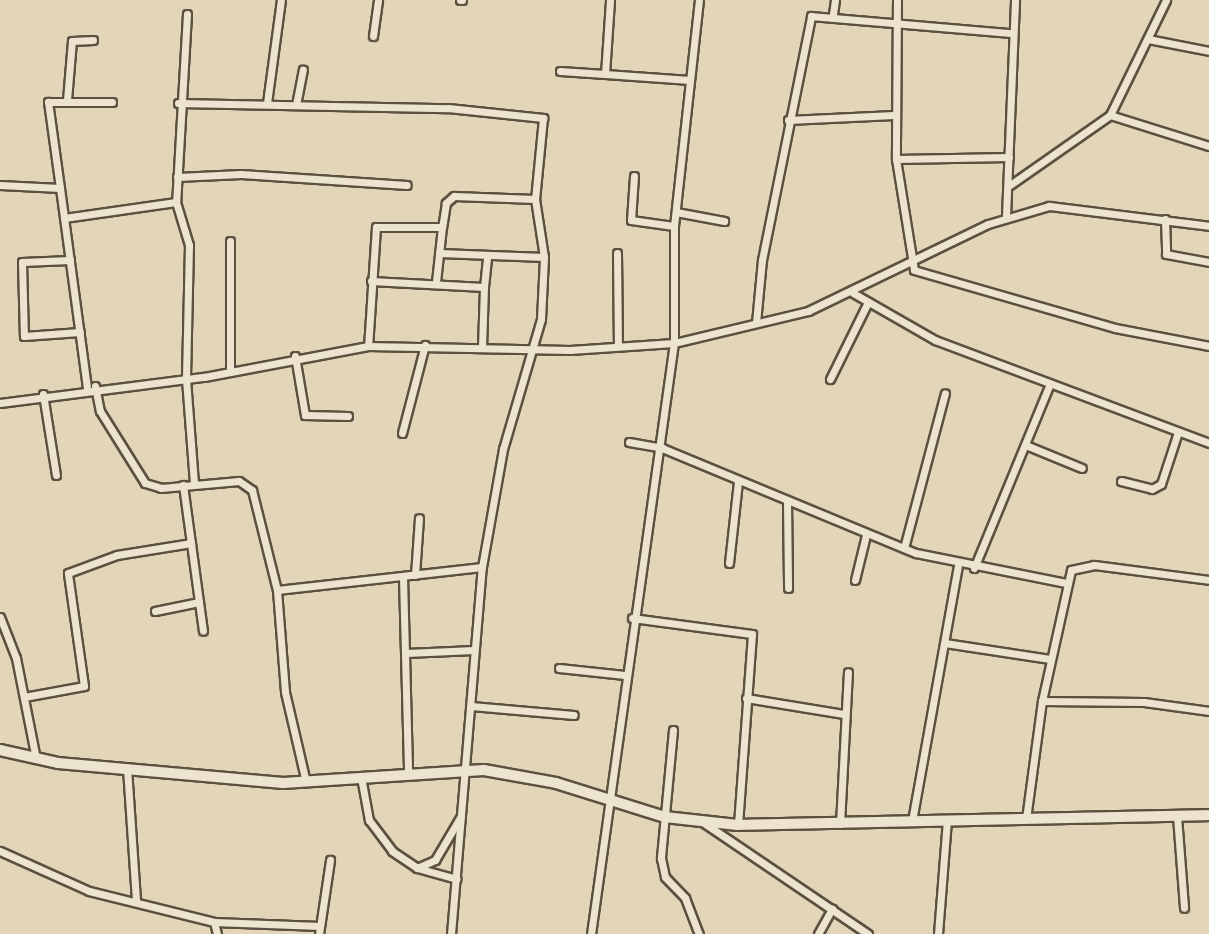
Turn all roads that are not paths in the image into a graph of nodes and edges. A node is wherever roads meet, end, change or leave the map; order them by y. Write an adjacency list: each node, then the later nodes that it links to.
1 (281, 0): 24 (street)
2 (378, 0): 13 (street)
3 (610, 0): 19 (street)
4 (699, 0): 20 (street)
5 (835, 0): 10 (street)
6 (897, 0): 11 (street)
7 (1015, 0): 12 (street)
8 (1166, 0): 14 (street)
9 (187, 14): 23 (street)
10 (833, 14): 11 (street); 28 (street)
11 (897, 21): 12 (street); 26 (street)
12 (1010, 33): 30 (street)
13 (373, 37)
14 (1148, 39): 16 (street); 27 (street)
15 (93, 40): 21 (street)
16 (1209, 51)
17 (303, 70): 25 (street)
18 (560, 71): 19 (street)
19 (605, 74): 20 (street)
20 (690, 80): 40 (street)
21 (67, 100): 22 (street); 37 (street)
22 (112, 102)
23 (178, 103): 24 (street); 33 (street)
24 (267, 103): 25 (street)
25 (296, 106): 38 (street)
26 (894, 115): 28 (street); 31 (street)
27 (1110, 115): 29 (street); 36 (street)
28 (788, 120): 61 (street)
29 (1209, 146)
30 (1009, 158): 31 (street); 36 (street)
31 (896, 159): 55 (street)
32 (634, 176): 45 (street)
33 (177, 177): 35 (street); 39 (street)
34 (0, 185): 37 (street)
35 (407, 185)
36 (1010, 185): 41 (street)
37 (60, 188): 42 (street)
38 (535, 199): 47 (street); 52 (street)
39 (176, 202): 42 (street); 72 (street)
40 (676, 212): 44 (street); 45 (street)
41 (1006, 216): 43 (street); 55 (street)
42 (64, 218): 53 (street)
43 (1165, 219): 46 (street); 54 (street)
44 (724, 221)
45 (674, 226): 63 (street)
46 (1209, 226)
47 (443, 227): 49 (street); 56 (street)
48 (230, 241): 71 (street)
49 (439, 253): 51 (street); 57 (street)
50 (617, 253): 66 (street)
51 (487, 256): 52 (street); 58 (street)
52 (544, 257): 69 (street)
53 (69, 260): 62 (street); 62 (street)
54 (1209, 262)
55 (912, 263): 59 (street); 67 (street)
56 (371, 281): 57 (street); 65 (street)
57 (436, 282): 58 (street)
58 (484, 287): 68 (street)
59 (853, 293): 60 (street); 61 (street)
60 (868, 302): 73 (street); 74 (street)
61 (756, 323): 63 (street)
62 (80, 332): 75 (street)
63 (674, 343): 66 (street); 85 (street)
64 (425, 345): 65 (street); 68 (street); 81 (street)
65 (368, 346): 70 (street)
66 (618, 346): 69 (street)
67 (1209, 346)
68 (482, 348): 69 (street)
69 (537, 349): 99 (street)
70 (295, 356): 71 (street); 79 (street)
71 (230, 372): 72 (street)
72 (186, 379): 75 (street); 90 (street)
73 (830, 379)
74 (1050, 384): 80 (street); 84 (street)
75 (91, 387): 77 (street); 91 (street)
76 (945, 393): 96 (street)
77 (43, 394): 78 (street); 87 (street)
78 (0, 402)
79 (348, 416)
80 (1178, 432): 83 (street); 89 (street)
81 (402, 433)
82 (629, 442): 85 (street)
83 (1209, 443)
84 (1028, 446): 86 (street); 100 (street)
85 (662, 449): 88 (street); 111 (street)
86 (1082, 468)
87 (55, 475)
88 (738, 481): 92 (street); 97 (street)
89 (1121, 481)
90 (194, 484): 91 (street); 107 (street)
91 (183, 485): 95 (street)
92 (787, 501): 94 (street); 106 (street)
93 (419, 518): 101 (street)
94 (866, 535): 96 (street); 103 (street)
95 (191, 543): 108 (street); 120 (street)
96 (904, 548): 98 (street)
97 (729, 563)
98 (958, 566): 100 (street); 113 (street)
99 (482, 567): 101 (street); 114 (street)
100 (974, 568): 105 (street)
101 (415, 575): 102 (street)
102 (403, 577): 107 (street); 115 (street)
103 (855, 580)
104 (1209, 580): 105 (street)
105 (1066, 583): 116 (street)
106 (788, 588)
107 (277, 590): 134 (street)
108 (199, 601): 109 (street); 112 (street)
109 (155, 611)
110 (0, 617): 120 (street)
111 (632, 618): 119 (street); 121 (street)
112 (203, 631)
113 (945, 643): 116 (street); 142 (street)
114 (474, 650): 115 (street); 123 (street)
115 (406, 653): 132 (street)
116 (1050, 659): 122 (street)
117 (559, 668): 119 (street)
118 (848, 672): 125 (street)
119 (625, 675): 135 (street)
120 (24, 696): 129 (street)
121 (746, 698): 125 (street); 145 (street)
122 (1042, 701): 124 (street); 140 (street)
123 (471, 706): 126 (street); 131 (street)
124 (1209, 711)
125 (844, 714): 144 (street)
126 (574, 715)
127 (673, 730): 139 (street)
128 (0, 750): 129 (main road)
129 (36, 759): 130 (main road)
130 (127, 767): 134 (main road); 150 (street)
131 (467, 770): 132 (main road); 135 (main road); 136 (street)
132 (408, 772): 133 (main road)
133 (361, 778): 134 (main road); 148 (street)
134 (306, 782)
135 (608, 799): 139 (main road); 157 (street)
136 (463, 813): 148 (street); 149 (street)
137 (1209, 815): 138 (main road)
138 (1177, 816): 140 (main road); 151 (street)
139 (665, 817): 143 (main road); 158 (street)
140 (1026, 818): 141 (main road)
141 (947, 820): 142 (main road); 161 (street)
142 (912, 821): 144 (main road)
143 (703, 822): 145 (main road); 152 (street)
144 (840, 824): 145 (main road)
145 (738, 825)
146 (0, 851): 150 (street)
147 (331, 860): 154 (street)
148 (416, 868): 149 (street)
149 (457, 879): 156 (street)
150 (136, 900): 153 (street)
151 (1184, 908)
152 (832, 909): 159 (street); 160 (street)
153 (214, 922): 154 (street); 155 (street)
154 (319, 930)
155 (217, 934)
156 (451, 934)
157 (591, 934)
158 (699, 934)
159 (818, 934)
160 (868, 934)
161 (938, 934)

